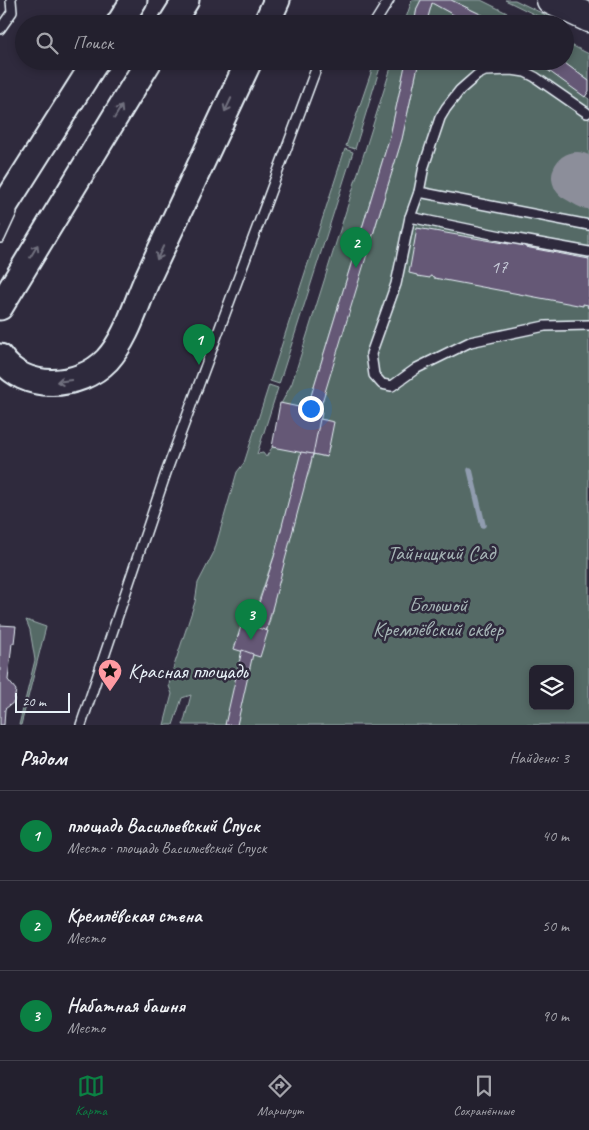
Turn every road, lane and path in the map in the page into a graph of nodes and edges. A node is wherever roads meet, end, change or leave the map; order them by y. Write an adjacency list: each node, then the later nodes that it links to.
1 (11, 0): 12 (lane)
2 (134, 0): 7 (main road)
3 (186, 0): 8 (main road)
4 (277, 0): 9 (main road)
5 (389, 0): 10 (lane)
6 (551, 0): 11 (main road)
7 (125, 15)
8 (177, 15)
9 (270, 15)
10 (380, 15)
11 (589, 18)
12 (0, 29)
13 (90, 70): 17 (main road)
14 (144, 70): 25 (main road, one-way to 14)
15 (245, 70): 28 (main road, one-way to 28)
16 (316, 70): 29 (lane)
17 (66, 108): 20 (main road); 23 (lane)
18 (587, 112): 19 (lane)
19 (419, 192): 21 (lane); 22 (lane)
20 (0, 213)
21 (410, 217): 24 (lane); 27 (lane)
22 (589, 225)
23 (0, 238)
24 (589, 252)
25 (4, 300): 26 (main road)
26 (0, 319)
27 (589, 325)
28 (0, 357)
29 (81, 725)

